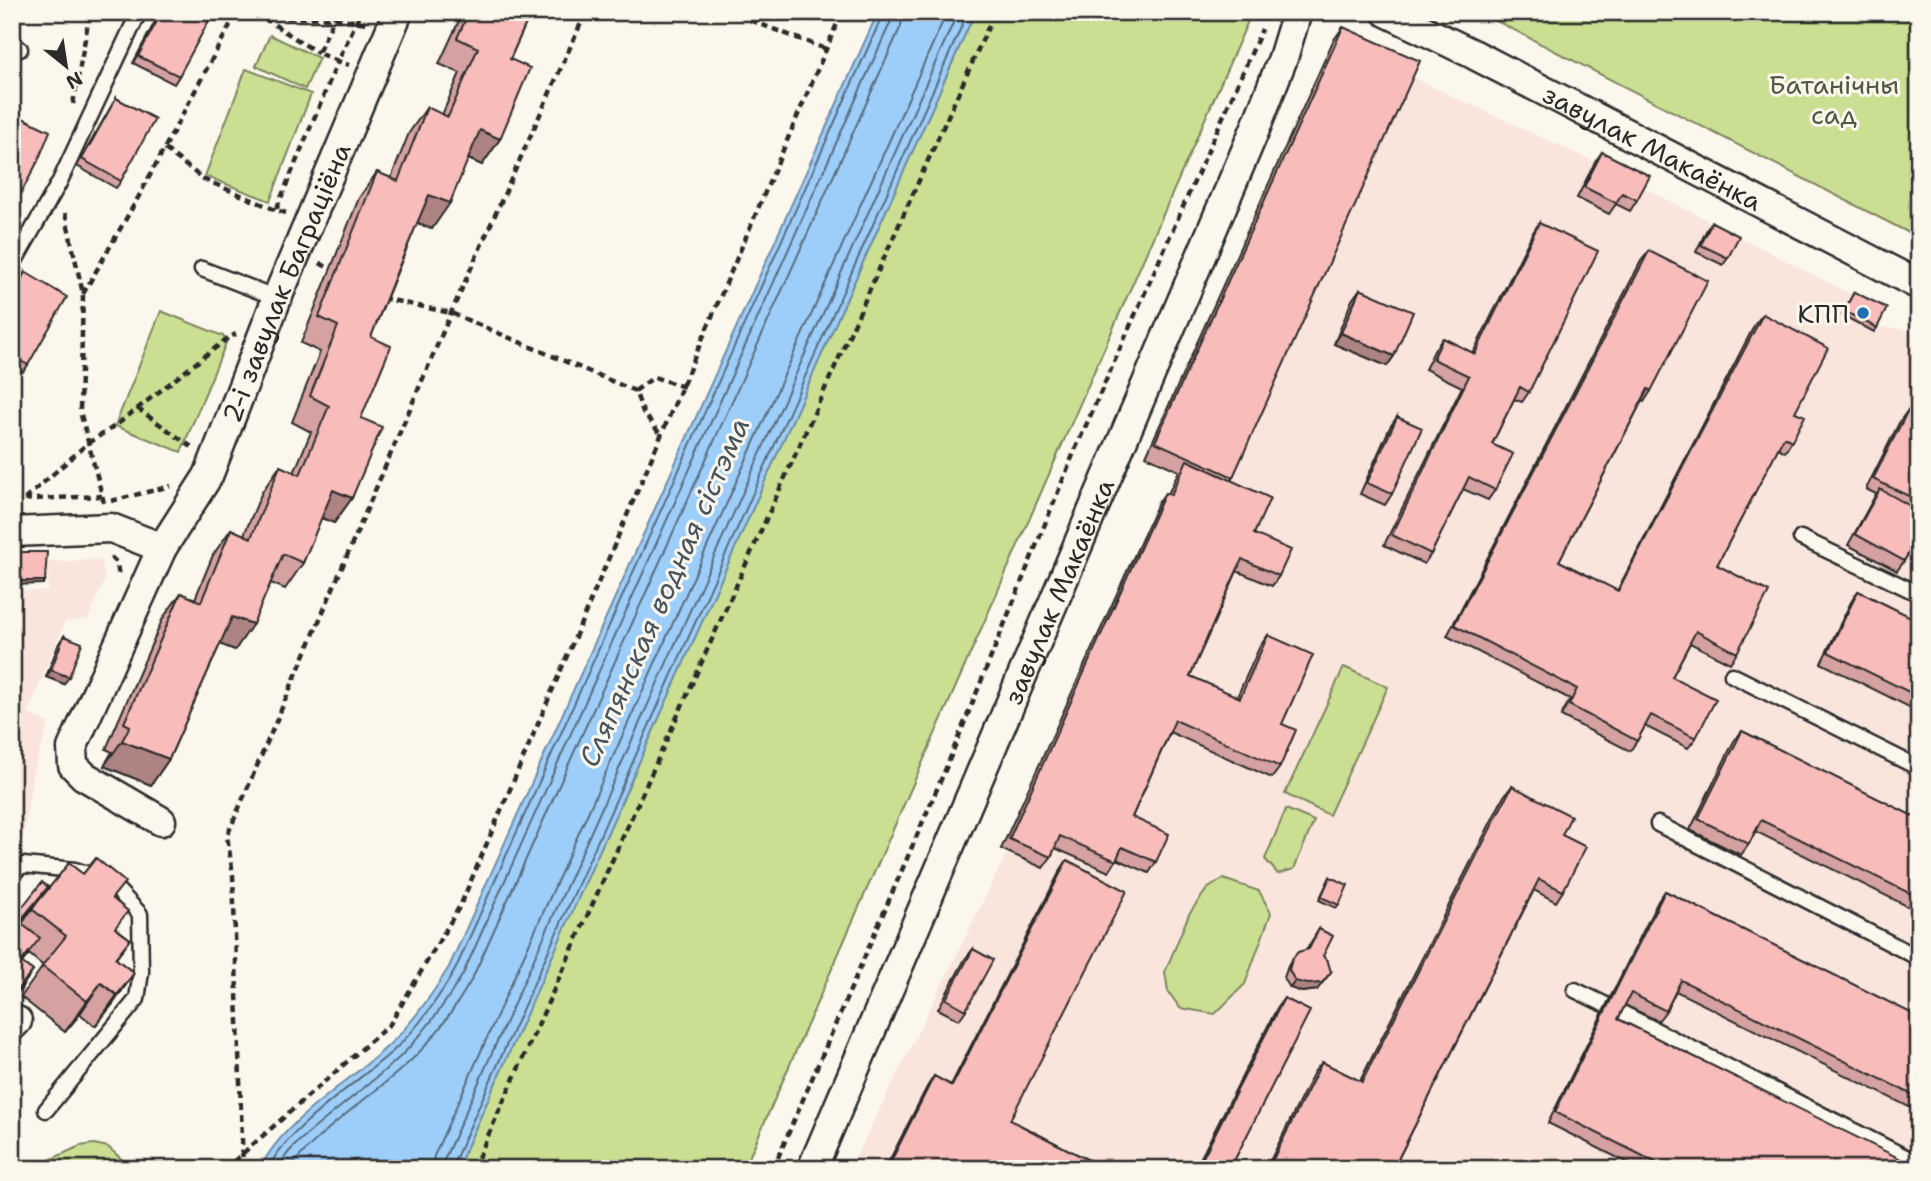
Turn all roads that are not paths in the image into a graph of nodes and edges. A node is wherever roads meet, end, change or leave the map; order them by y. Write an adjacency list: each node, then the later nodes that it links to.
1 (139, 12): 5 (lane)
2 (1297, 12): 22 (street, завулак Макаёнка)
3 (1386, 12): 7 (street, завулак Макаёнка)
4 (395, 20): 8 (street, 2-і завулак Баграціёна)
5 (12, 266)
6 (202, 270): 8 (lane)
7 (1919, 285)
8 (273, 309): 11 (street, 2-і завулак Баграціёна)
9 (12, 532): 11 (street)
10 (1801, 538): 12 (lane)
11 (162, 548): 15 (street, 2-і завулак Баграціёна)
12 (1919, 594)
13 (1732, 675): 14 (lane)
14 (1919, 768)
15 (161, 821)
16 (1658, 824): 18 (lane)
17 (12, 873): 20 (lane)
18 (1919, 958)
19 (1575, 990): 21 (lane)
20 (46, 1110)
21 (1919, 1164)
22 (812, 1169)

